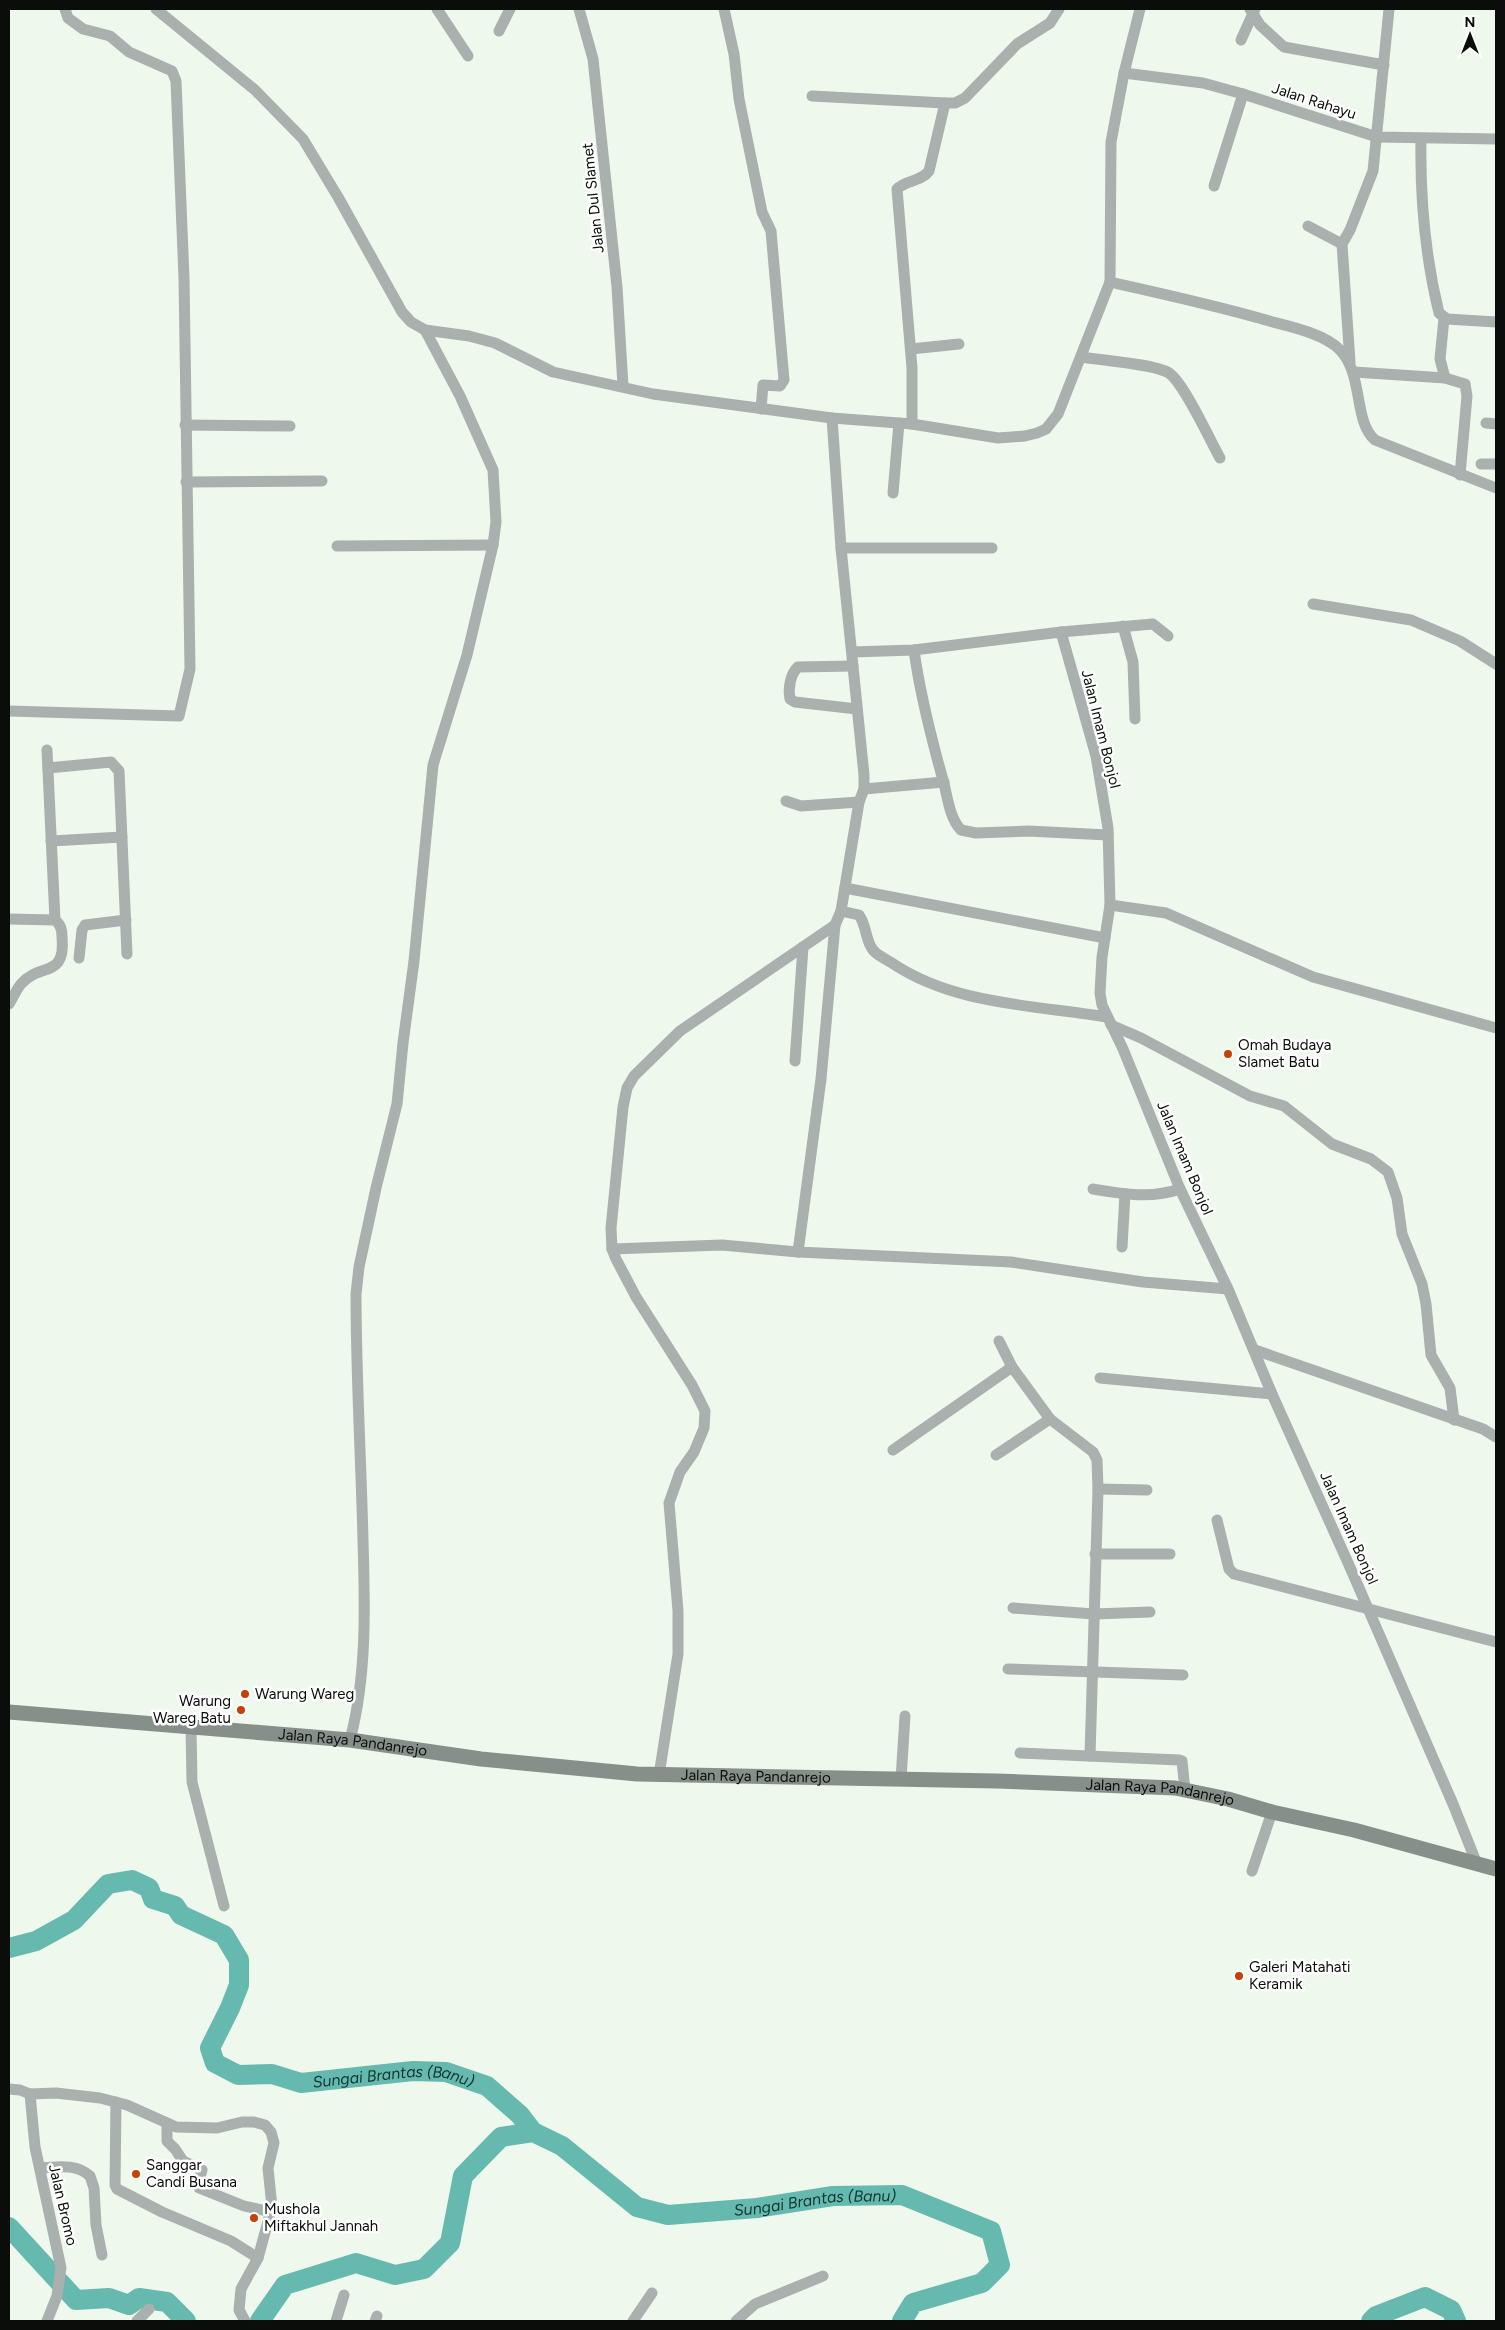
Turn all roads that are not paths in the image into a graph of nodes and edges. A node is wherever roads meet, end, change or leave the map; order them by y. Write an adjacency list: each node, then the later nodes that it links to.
1 (64, 9): 39 (street)
2 (156, 9): 28 (street)
3 (437, 9): 13 (street)
4 (510, 9): 11 (street)
5 (579, 9): 34 (street, Jalan Dul Slamet)
6 (724, 9): 35 (street)
7 (1059, 9): 18 (street)
8 (1140, 9): 15 (street)
9 (1389, 9): 14 (street)
10 (1253, 10): 12 (street); 14 (street)
11 (499, 31)
12 (1241, 40)
13 (468, 56)
14 (1384, 65): 19 (street)
15 (1124, 73): 16 (street, Jalan Rahayu); 25 (street)
16 (1243, 94): 19 (street, Jalan Rahayu); 22 (street)
17 (812, 96): 18 (street)
18 (945, 104): 30 (street)
19 (1377, 137): 21 (street, Jalan Rahayu); 24 (street)
20 (1496, 138): 21 (street, Jalan Rahayu)
21 (1421, 139): 26 (street)
22 (1214, 186)
23 (1308, 226): 24 (street)
24 (1342, 244): 32 (street)
25 (1110, 282): 31 (street); 32 (street)
26 (1444, 318): 27 (street); 33 (street)
27 (1496, 322)
28 (425, 330): 34 (street); 49 (street)
29 (959, 344): 30 (street)
30 (911, 349): 36 (street)
31 (1081, 357): 36 (street); 41 (street)
32 (1352, 367): 33 (street); 44 (street)
33 (1446, 378): 44 (street)
34 (623, 386): 35 (street)
35 (761, 401): 37 (street)
36 (912, 416): 38 (street)
37 (832, 418): 38 (street); 51 (street)
38 (899, 423): 48 (street)
39 (185, 426): 40 (street); 46 (street)
40 (290, 426)
41 (1220, 458)
42 (1481, 464): 43 (street)
43 (1496, 464)
44 (1460, 475): 47 (street)
45 (322, 481): 46 (street)
46 (186, 482): 62 (street)
47 (1496, 488)
48 (893, 492)
49 (493, 545): 50 (street); 121 (street)
50 (337, 546)
51 (840, 548): 52 (street); 58 (street)
52 (992, 548)
53 (1313, 604): 59 (street)
54 (1124, 626): 55 (street); 56 (street); 63 (street)
55 (1061, 632): 57 (street); 70 (street, Jalan Imam Bonjol)
56 (1168, 636)
57 (914, 650): 58 (street); 66 (street)
58 (852, 652): 60 (street)
59 (1496, 664)
60 (853, 666): 61 (street); 61 (street)
61 (857, 709): 67 (street)
62 (9, 711)
63 (1135, 719)
64 (47, 750): 65 (street)
65 (48, 768): 71 (street); 72 (street)
66 (944, 782): 67 (street); 70 (street)
67 (864, 790): 69 (street)
68 (786, 801): 69 (street)
69 (859, 802): 73 (street)
70 (1108, 835): 74 (street, Jalan Imam Bonjol)
71 (122, 836): 72 (street); 78 (street)
72 (51, 841): 77 (street)
73 (845, 888): 75 (street); 80 (street)
74 (1110, 905): 80 (street, Jalan Imam Bonjol); 86 (street)
75 (841, 910): 79 (street); 85 (street)
76 (9, 919): 77 (street)
77 (55, 920): 84 (street)
78 (126, 920): 82 (street); 83 (street)
79 (835, 926): 81 (street); 93 (street)
80 (1105, 938): 85 (street, Jalan Imam Bonjol)
81 (804, 947): 87 (street); 92 (street)
82 (127, 954)
83 (79, 958)
84 (9, 1004)
85 (1109, 1021): 89 (street, Jalan Imam Bonjol); 101 (street)
86 (1496, 1028)
87 (795, 1061)
88 (1092, 1189): 90 (street)
89 (1180, 1189): 90 (street); 94 (street, Jalan Imam Bonjol)
90 (1125, 1194): 91 (street)
91 (1122, 1247)
92 (612, 1248): 93 (street); 124 (street)
93 (798, 1252): 94 (street)
94 (1228, 1289): 96 (street, Jalan Imam Bonjol)
95 (999, 1341): 97 (street)
96 (1255, 1350): 99 (street, Jalan Imam Bonjol); 101 (street)
97 (1012, 1367): 100 (street); 103 (street)
98 (1100, 1378): 99 (street)
99 (1272, 1394): 110 (street, Jalan Imam Bonjol)
100 (1050, 1419): 104 (street); 105 (street)
101 (1454, 1420): 102 (street)
102 (1496, 1437)
103 (893, 1450)
104 (996, 1455)
105 (1098, 1489): 106 (street); 108 (street)
106 (1147, 1490)
107 (1217, 1520): 110 (street)
108 (1095, 1554): 109 (street); 113 (street)
109 (1170, 1554)
110 (1368, 1607): 114 (street); 128 (street, Jalan Imam Bonjol)
111 (1013, 1608): 113 (street)
112 (1150, 1612): 113 (street)
113 (1094, 1614): 116 (street)
114 (1496, 1642)
115 (1008, 1669): 116 (street)
116 (1091, 1673): 117 (street); 123 (street)
117 (1183, 1675)
118 (9, 1712): 120 (main road, Jalan Raya Pandanrejo)
119 (905, 1716): 125 (street)
120 (191, 1728): 121 (main road, Jalan Raya Pandanrejo); 131 (street)
121 (350, 1740): 124 (main road, Jalan Raya Pandanrejo)
122 (1020, 1753): 123 (street)
123 (1090, 1756): 126 (street)
124 (658, 1775): 125 (main road, Jalan Raya Pandanrejo)
125 (901, 1779): 126 (main road, Jalan Raya Pandanrejo)
126 (1185, 1790): 127 (main road, Jalan Raya Pandanrejo)
127 (1272, 1812): 128 (main road, Jalan Raya Pandanrejo); 130 (street)
128 (1477, 1864): 129 (main road, Jalan Raya Pandanrejo)
129 (1496, 1869)
130 (1252, 1871)
131 (224, 1906)
132 (9, 2089): 133 (street)
133 (30, 2094): 134 (street); 136 (street, Jalan Bromo)
134 (116, 2102): 135 (street); 139 (street)
135 (168, 2124): 137 (street); 137 (street)
136 (40, 2168): 138 (street); 145 (street, Jalan Bromo)
137 (271, 2212): 139 (street)
138 (102, 2255)
139 (258, 2258): 144 (street)
140 (823, 2276): 149 (street)
141 (652, 2293): 148 (street)
142 (344, 2295): 147 (street)
143 (149, 2309): 146 (street)
144 (244, 2320)
145 (47, 2321)
146 (137, 2321)
147 (336, 2321)
148 (633, 2321)
149 (736, 2321)

